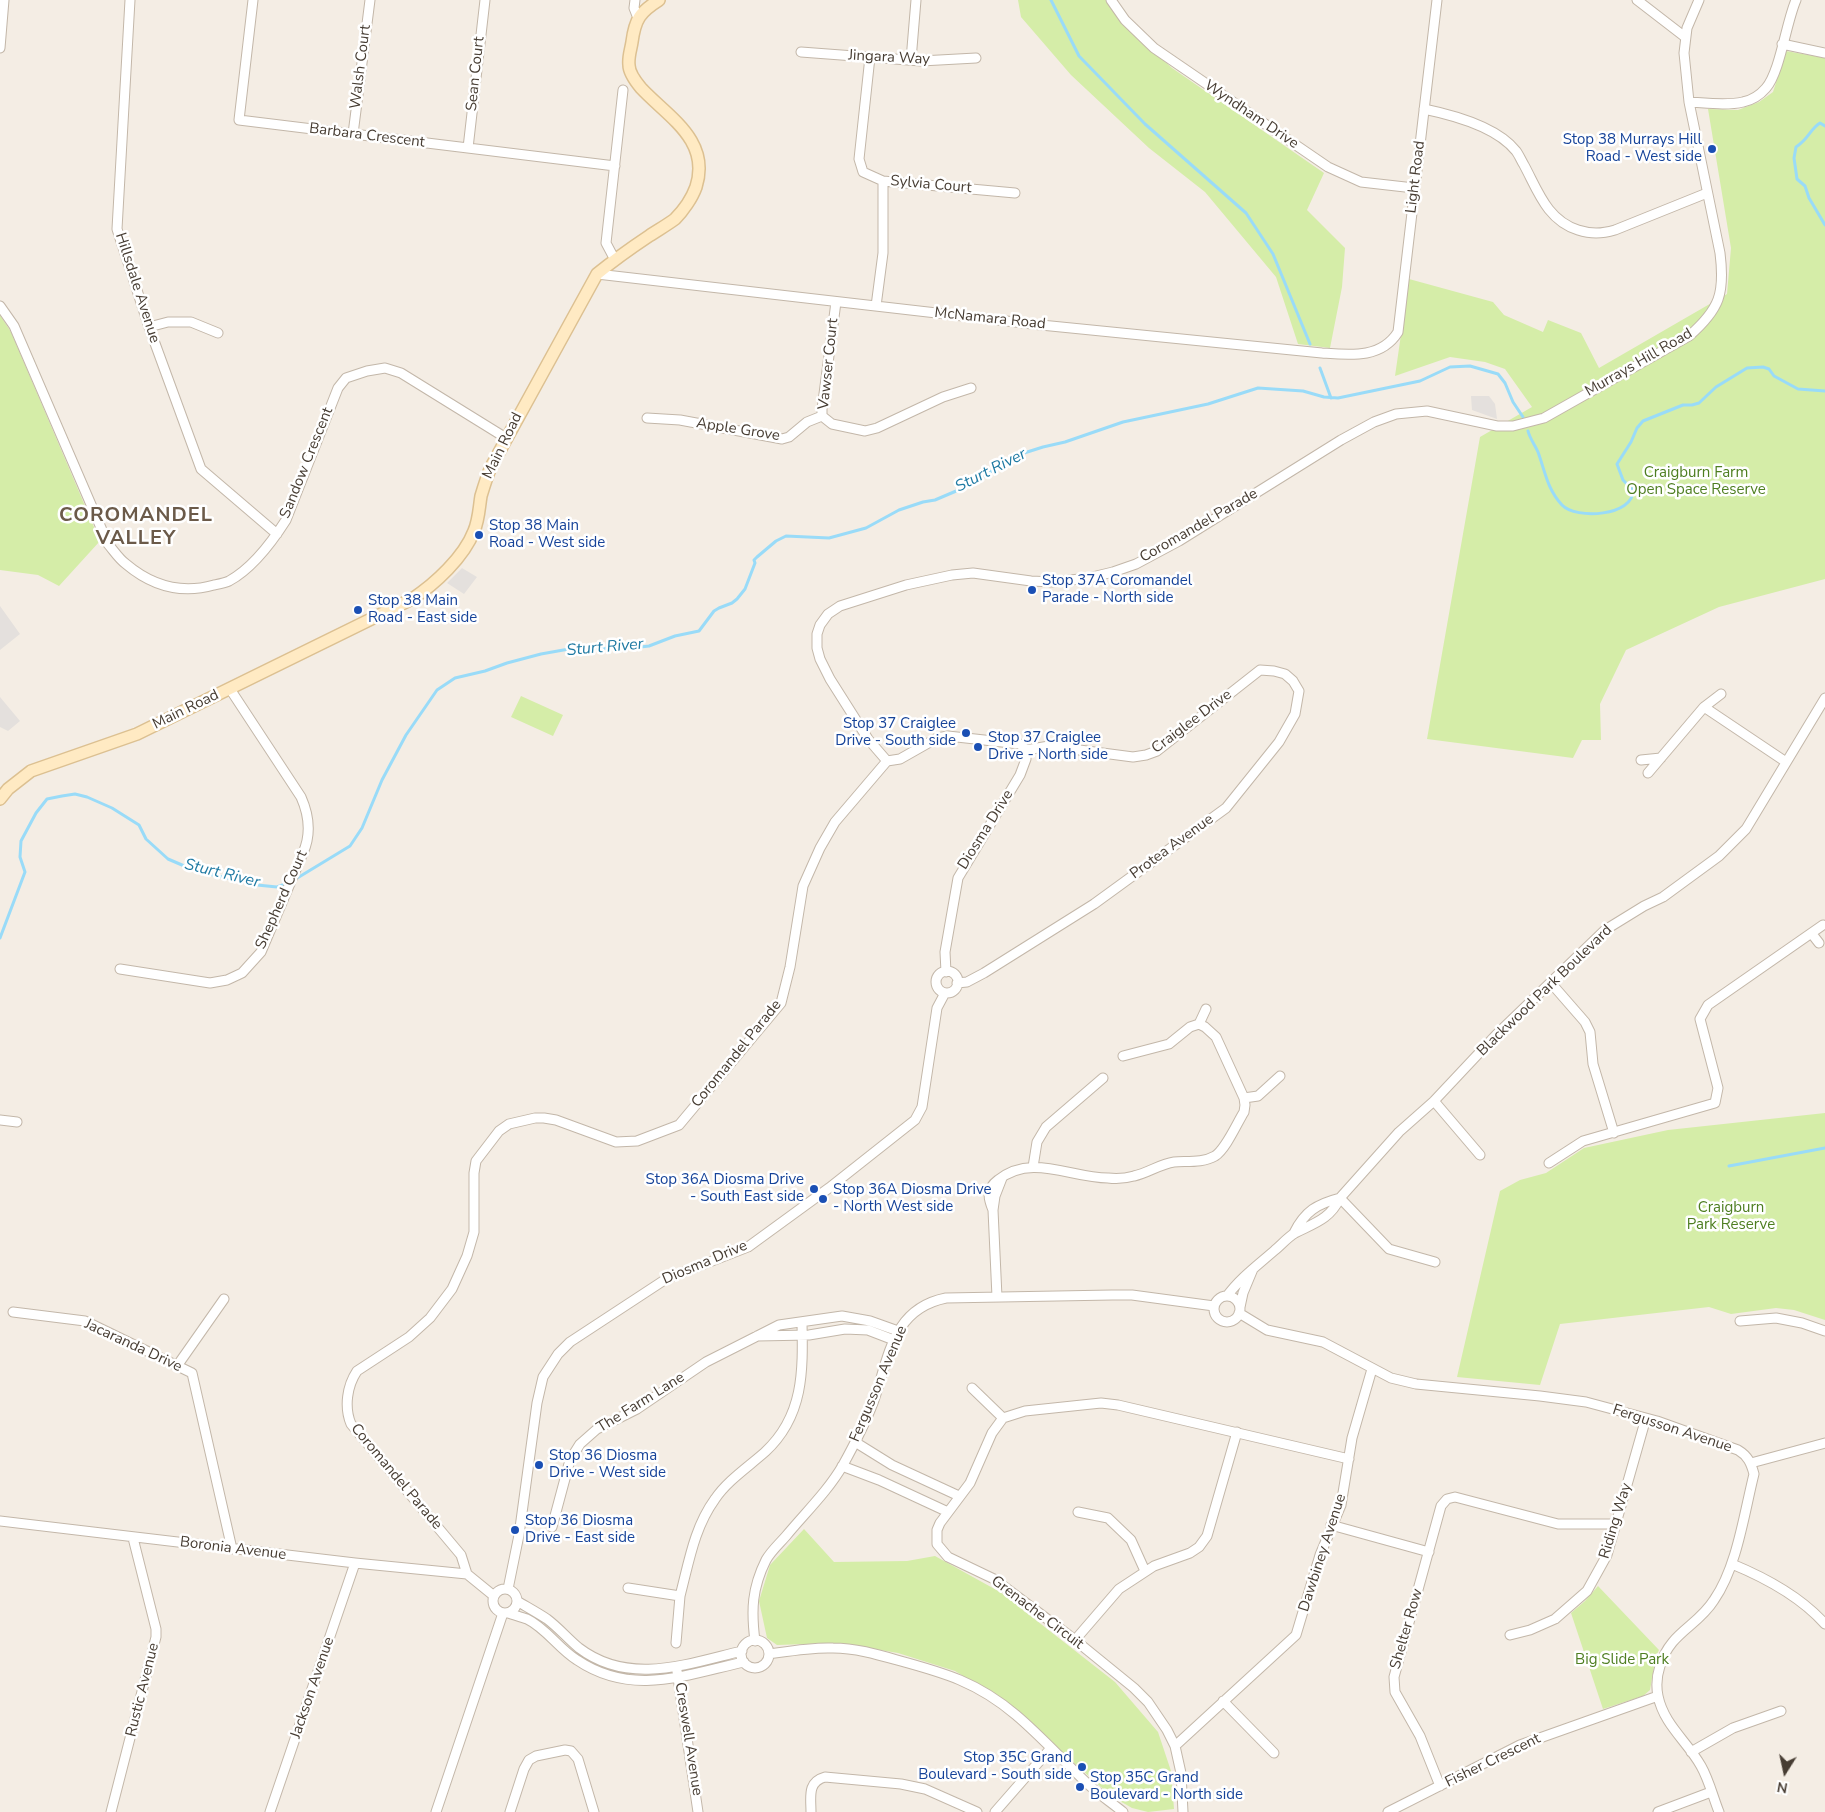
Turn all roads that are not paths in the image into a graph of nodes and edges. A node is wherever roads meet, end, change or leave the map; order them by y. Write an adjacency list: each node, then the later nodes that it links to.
1 (4, 0): 17 (street)
2 (130, 0): 38 (street, Hillsdale Avenue)
3 (253, 0): 26 (street, Barbara Crescent)
4 (370, 0): 26 (street, Walsh Court)
5 (485, 0): 27 (street, Sean Court)
6 (635, 0): 14 (street)
7 (659, 0): 14 (main road)
8 (916, 0): 22 (street)
9 (1111, 0): 30 (street, Wyndham Drive)
10 (1437, 0): 25 (street, Light Road)
11 (1637, 0): 15 (street)
12 (1699, 0): 15 (street, Murrays Hill Road)
13 (1796, 0): 16 (street)
14 (638, 18): 33 (main road, Main Road)
15 (1685, 37): 24 (street, Murrays Hill Road)
16 (1782, 44): 19 (street); 24 (street)
17 (0, 48)
18 (802, 52): 20 (street, Jingara Way)
19 (1825, 53)
20 (870, 57): 22 (street, Jingara Way); 29 (street)
21 (976, 58): 22 (street, Jingara Way)
22 (910, 60)
23 (624, 90): 28 (street)
24 (1689, 102): 32 (street, Murrays Hill Road)
25 (1424, 109): 30 (street, Light Road); 32 (street)
26 (353, 134): 27 (street, Barbara Crescent)
27 (468, 148): 28 (street, Barbara Crescent)
28 (615, 166): 33 (street)
29 (883, 181): 31 (street, Sylvia Court); 37 (street, Sylvia Court)
30 (1414, 188): 40 (street, Light Road)
31 (1015, 193)
32 (1707, 193): 44 (street, Murrays Hill Road)
33 (614, 260): 34 (main road, Main Road)
34 (597, 274): 35 (street, McNamara Road); 45 (main road, Main Road)
35 (836, 302): 37 (street, McNamara Road); 42 (street, Vawser Court)
36 (0, 306): 46 (street, Sandow Crescent)
37 (876, 306): 40 (street, McNamara Road)
38 (149, 327): 39 (street); 46 (street, Hillsdale Avenue)
39 (218, 333)
40 (1382, 348)
41 (972, 388): 42 (street, Vawser Court)
42 (822, 416): 43 (street, Apple Grove)
43 (647, 418)
44 (1518, 425): 55 (street, Coromandel Parade)
45 (506, 438): 46 (street, Sandow Crescent); 48 (main road, Main Road)
46 (276, 534)
47 (1260, 670): 52 (street, Craiglee Drive); 64 (street, Protea Avenue)
48 (230, 689): 58 (main road, Main Road); 62 (street, Shepherd Court)
49 (1721, 694): 51 (street)
50 (1825, 698): 56 (street, Blackwood Park Boulevard)
51 (1704, 707): 53 (street); 56 (street)
52 (1026, 750): 55 (street, Craiglee Drive); 63 (street, Diosma Drive)
53 (1661, 758): 54 (street); 57 (street)
54 (1640, 760)
55 (887, 761): 120 (street, Coromandel Parade)
56 (1786, 762): 65 (street, Blackwood Park Boulevard)
57 (1648, 773)
58 (0, 799)
59 (1823, 925): 60 (street)
60 (1812, 934): 61 (street); 76 (street)
61 (1819, 943)
62 (120, 969)
63 (946, 972): 64 (street); 66 (street)
64 (957, 983): 66 (street)
65 (1551, 983): 73 (street, Blackwood Park Boulevard); 76 (street)
66 (944, 993): 122 (street, Diosma Drive)
67 (1206, 1009): 68 (street)
68 (1199, 1024): 69 (street); 72 (street)
69 (1124, 1056)
70 (1280, 1076): 72 (street)
71 (1103, 1078): 79 (street)
72 (1244, 1098): 79 (street)
73 (1434, 1101): 77 (street); 80 (street, Blackwood Park Boulevard)
74 (0, 1120): 75 (street)
75 (18, 1122)
76 (1614, 1133): 78 (street)
77 (1480, 1155)
78 (1549, 1163)
79 (1032, 1166): 85 (street)
80 (1340, 1198): 81 (street, Blackwood Park Boulevard); 81 (street, Blackwood Park Boulevard); 82 (street)
81 (1294, 1233): 83 (street, Blackwood Park Boulevard)
82 (1435, 1262)
83 (1254, 1269): 84 (street, Blackwood Park Boulevard); 88 (street, Blackwood Park Boulevard)
84 (1227, 1296): 87 (street); 88 (street)
85 (997, 1297): 87 (street, Fergusson Avenue); 95 (street, Fergusson Avenue)
86 (224, 1299): 96 (street)
87 (1214, 1306): 88 (street)
88 (1240, 1310): 97 (street, Fergusson Avenue)
89 (13, 1312): 96 (street, Jacaranda Drive)
90 (1740, 1321): 92 (street)
91 (802, 1322): 93 (street, The Farm Lane); 94 (street); 95 (street, The Farm Lane)
92 (1825, 1331)
93 (756, 1336): 94 (street, The Farm Lane); 113 (street, The Farm Lane)
94 (802, 1336): 95 (street, The Farm Lane); 124 (street)
95 (896, 1336): 102 (street, Fergusson Avenue)
96 (177, 1366): 115 (street, Jacaranda Drive)
97 (1372, 1369): 100 (street, Fergusson Avenue); 104 (street, Dawbiney Avenue)
98 (972, 1388): 99 (street)
99 (1003, 1418): 101 (street); 107 (street, Grenache Circuit)
100 (1646, 1418): 105 (street, Fergusson Avenue); 111 (street, Riding Way)
101 (1237, 1432): 104 (street); 119 (street)
102 (855, 1442): 106 (street, Fergusson Avenue); 107 (street)
103 (1825, 1443): 105 (street)
104 (1349, 1459): 112 (street, Dawbiney Avenue)
105 (1751, 1463): 118 (street)
106 (842, 1466): 108 (street); 130 (street, Fergusson Avenue)
107 (959, 1496): 108 (street, Grenache Circuit)
108 (948, 1512): 129 (street, Grenache Circuit)
109 (1078, 1512): 119 (street)
110 (0, 1521): 114 (street, Boronia Avenue)
111 (1616, 1524): 116 (street, Shelter Row); 128 (street, Riding Way)
112 (1331, 1525): 116 (street); 138 (street, Dawbiney Avenue)
113 (552, 1527)
114 (133, 1538): 115 (street, Boronia Avenue); 146 (street, Rustic Avenue)
115 (232, 1549): 117 (street, Boronia Avenue)
116 (1429, 1552): 144 (street, Shelter Row)
117 (355, 1563): 120 (street, Boronia Avenue); 147 (street, Jackson Avenue)
118 (1732, 1564): 127 (street); 137 (street)
119 (1145, 1571): 129 (street)
120 (467, 1574): 123 (street, Coromandel Parade)
121 (628, 1588): 124 (street)
122 (508, 1590): 123 (street); 125 (street)
123 (494, 1596): 126 (street)
124 (680, 1596): 131 (street)
125 (517, 1602): 126 (street); 135 (street)
126 (506, 1613): 136 (street); 148 (street)
127 (1825, 1624)
128 (1510, 1635)
129 (1075, 1640): 140 (street, Grenache Circuit)
130 (755, 1641): 132 (street); 133 (street)
131 (676, 1643)
132 (742, 1651): 134 (street); 135 (street)
133 (769, 1654): 134 (street); 141 (street)
134 (744, 1662): 136 (street)
135 (676, 1666): 136 (street, Creswell Avenue)
136 (678, 1676): 151 (street, Creswell Avenue)
137 (1658, 1696): 142 (street); 144 (street, Fisher Crescent)
138 (1223, 1701): 140 (street, Dawbiney Avenue); 143 (street)
139 (1782, 1711): 142 (street)
140 (1175, 1746): 156 (street, Grenache Circuit)
141 (1051, 1748): 154 (street); 155 (street)
142 (1691, 1752): 145 (street)
143 (1274, 1753)
144 (1440, 1786): 157 (street, Fisher Crescent)
145 (1711, 1792): 158 (street); 159 (street)
146 (111, 1812)
147 (270, 1812)
148 (436, 1812)
149 (510, 1812): 150 (street)
150 (594, 1812)
151 (698, 1812)
152 (811, 1812): 153 (street)
153 (977, 1812)
154 (995, 1812)
155 (1123, 1812)
156 (1183, 1812)
157 (1388, 1812)
158 (1658, 1812)
159 (1719, 1812)

